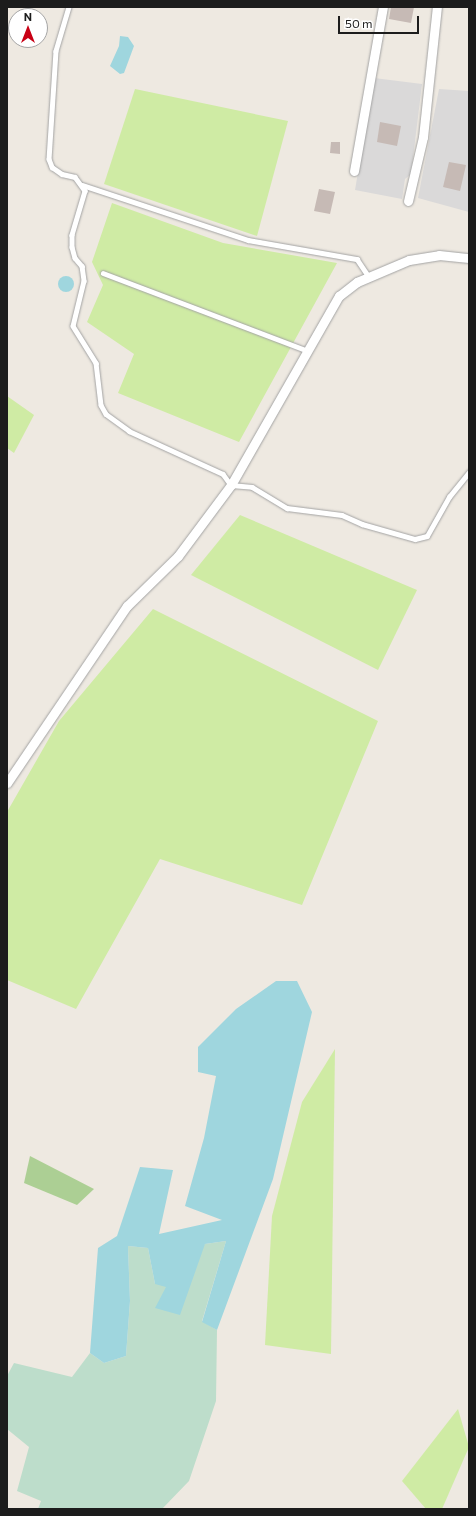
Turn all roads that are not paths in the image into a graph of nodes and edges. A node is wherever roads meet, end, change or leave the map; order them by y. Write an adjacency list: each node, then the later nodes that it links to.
1 (69, 7): 5 (lane)
2 (383, 7): 4 (street)
3 (437, 7): 6 (street)
4 (354, 171)
5 (82, 185): 9 (lane); 12 (lane)
6 (408, 201)
7 (469, 258): 9 (street)
8 (103, 273): 10 (lane)
9 (368, 277): 10 (street)
10 (306, 350): 12 (street)
11 (469, 472): 12 (lane)
12 (231, 485): 13 (street)
13 (7, 783)

